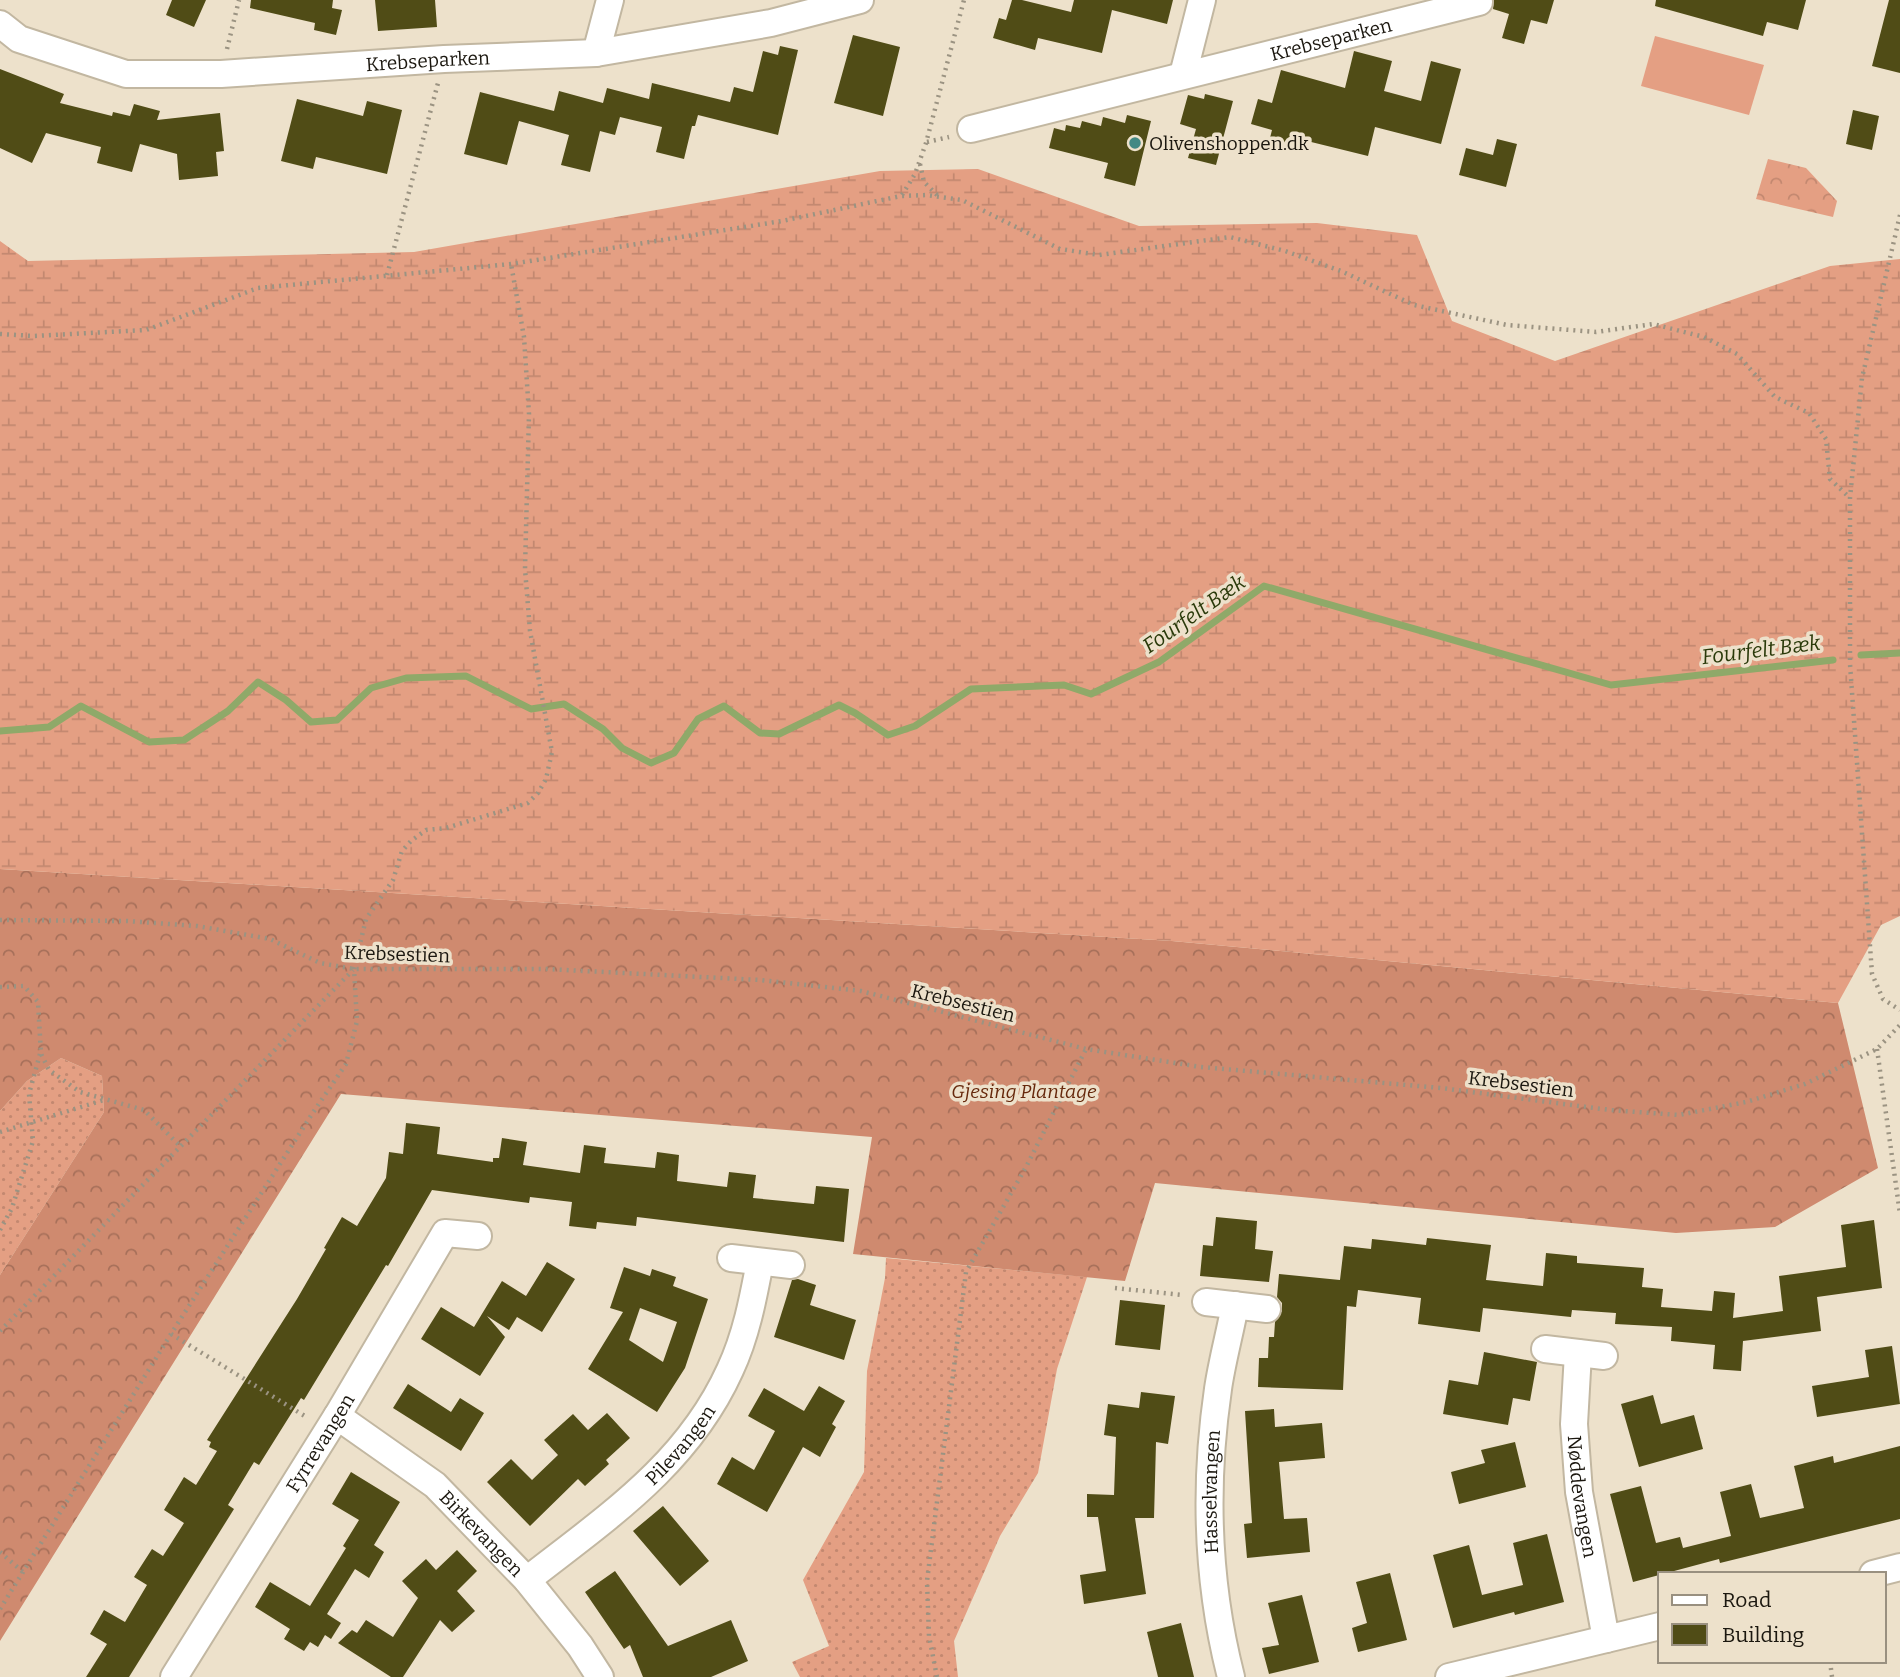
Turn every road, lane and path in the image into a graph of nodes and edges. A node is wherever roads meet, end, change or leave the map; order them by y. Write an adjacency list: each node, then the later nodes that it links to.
1 (239, 0): 10 (path)
2 (610, 0): 8 (street)
3 (860, 0): 8 (street, Krebseparken)
4 (964, 0): 13 (path)
5 (1202, 0): 11 (street)
6 (1479, 2): 11 (street, Krebseparken)
7 (0, 24): 10 (street, Krebseparken)
8 (597, 53): 9 (street, Krebseparken)
9 (444, 59): 10 (street, Krebseparken); 19 (path)
10 (220, 74)
11 (1183, 75): 12 (street, Krebseparken)
12 (971, 129)
13 (919, 163): 14 (path); 15 (path)
14 (901, 195): 15 (path); 18 (path)
15 (939, 197): 21 (path)
16 (1900, 215): 17 (path)
17 (1898, 233): 21 (path)
18 (511, 264): 19 (path); 23 (path)
19 (387, 275): 20 (path)
20 (0, 334)
21 (1850, 498): 25 (path)
22 (0, 920): 23 (path, Krebsestien)
23 (354, 969): 27 (path, Krebsestien); 33 (path); 45 (path)
24 (0, 987): 29 (path)
25 (1900, 1010)
26 (1900, 1024): 28 (path, Krebsestien)
27 (1086, 1049): 28 (path, Krebsestien); 61 (path)
28 (1877, 1049): 34 (path)
29 (41, 1054): 30 (path); 31 (path)
30 (108, 1099): 31 (path); 33 (path)
31 (33, 1121): 32 (path); 35 (path)
32 (0, 1132)
33 (180, 1146): 44 (path)
34 (1900, 1214)
35 (0, 1230)
36 (478, 1236): 49 (street, Fyrrevangen)
37 (731, 1258): 38 (street)
38 (760, 1262): 39 (street); 54 (street, Pilevangen)
39 (791, 1265)
40 (1115, 1288): 41 (path)
41 (1206, 1302): 42 (street)
42 (1236, 1306): 43 (street); 62 (street, Hasselvangen)
43 (1267, 1309)
44 (0, 1331)
45 (171, 1334): 49 (path); 52 (path)
46 (1545, 1349): 47 (street)
47 (1578, 1353): 48 (street); 57 (street, Nøddevangen)
48 (1604, 1356)
49 (337, 1416): 54 (street, Birkevangen); 59 (street, Fyrrevangen)
50 (0, 1552): 52 (path)
51 (1900, 1567): 53 (street)
52 (23, 1572): 55 (path)
53 (1881, 1572)
54 (527, 1580): 60 (street, Birkevangen)
55 (0, 1609)
56 (1658, 1626): 57 (street)
57 (1606, 1639): 58 (street)
58 (1488, 1673): 63 (street)
59 (174, 1677)
60 (600, 1677)
61 (937, 1677)
62 (1231, 1677)
63 (1449, 1677)

